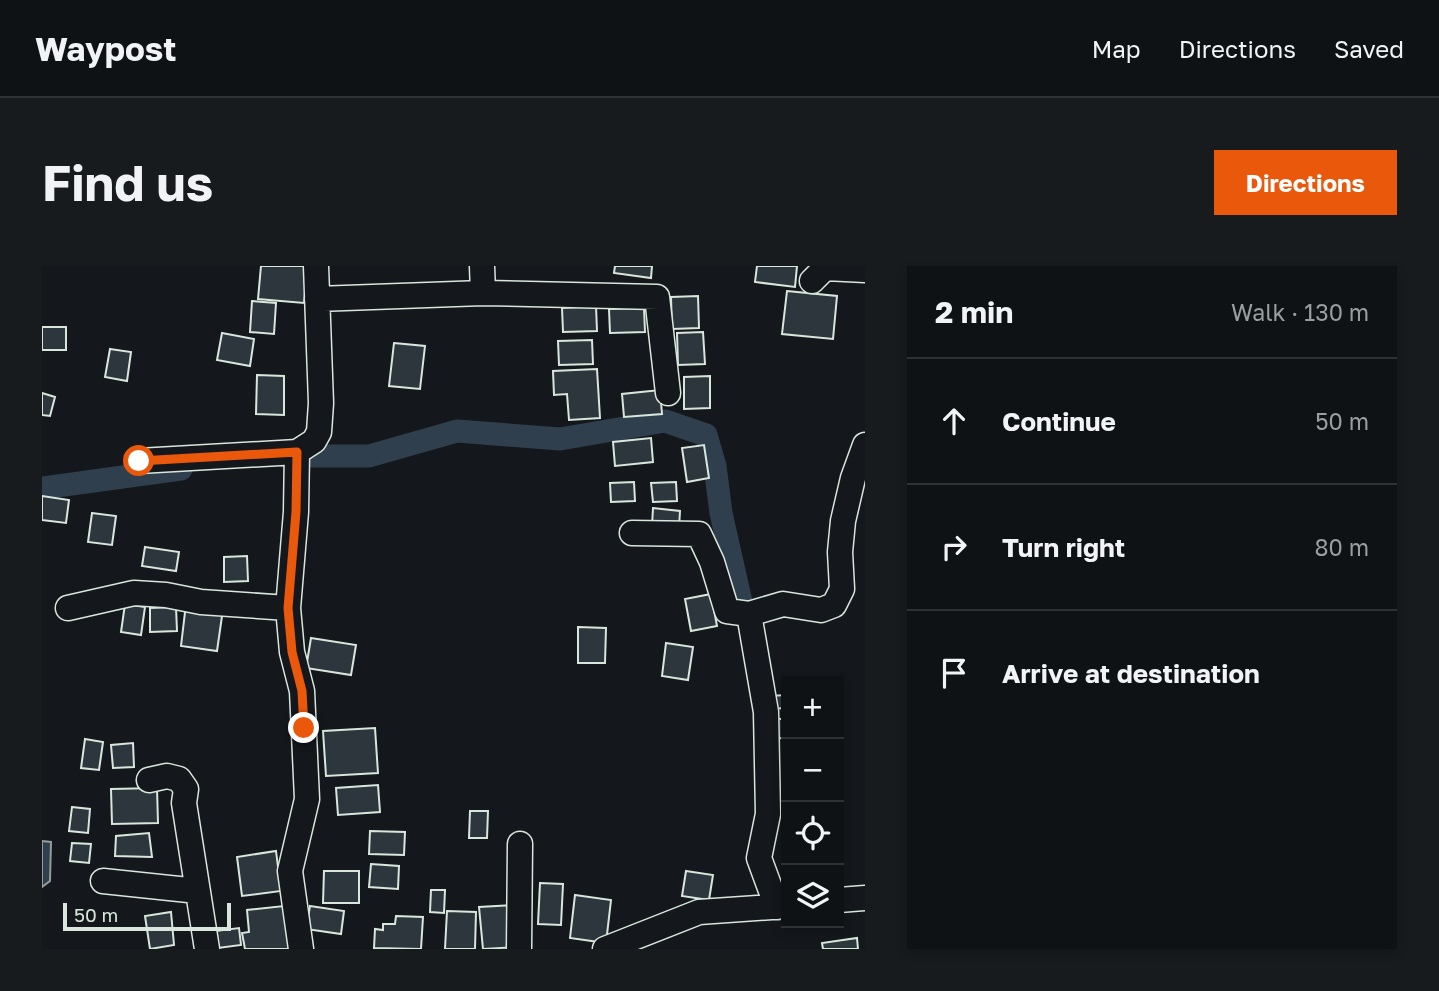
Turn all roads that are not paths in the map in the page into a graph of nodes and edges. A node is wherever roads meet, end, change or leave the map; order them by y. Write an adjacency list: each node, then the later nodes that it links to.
1 (316, 266): 6 (street)
2 (482, 266): 5 (street)
3 (865, 270): 4 (street)
4 (812, 281)
5 (483, 293): 6 (street); 7 (street)
6 (317, 299): 9 (street)
7 (668, 393)
8 (865, 445): 11 (street)
9 (297, 457): 10 (street); 14 (street)
10 (139, 461)
11 (859, 482): 15 (street)
12 (632, 533): 15 (street)
13 (68, 608): 14 (street)
14 (288, 608): 26 (street)
15 (749, 614): 22 (street)
16 (149, 780): 19 (street)
17 (520, 844): 27 (street)
18 (103, 881): 19 (street)
19 (198, 891): 25 (street)
20 (865, 898): 21 (street)
21 (844, 900)
22 (781, 904)
23 (781, 906): 24 (street)
24 (610, 948)
25 (207, 949)
26 (301, 949)
27 (519, 949)

